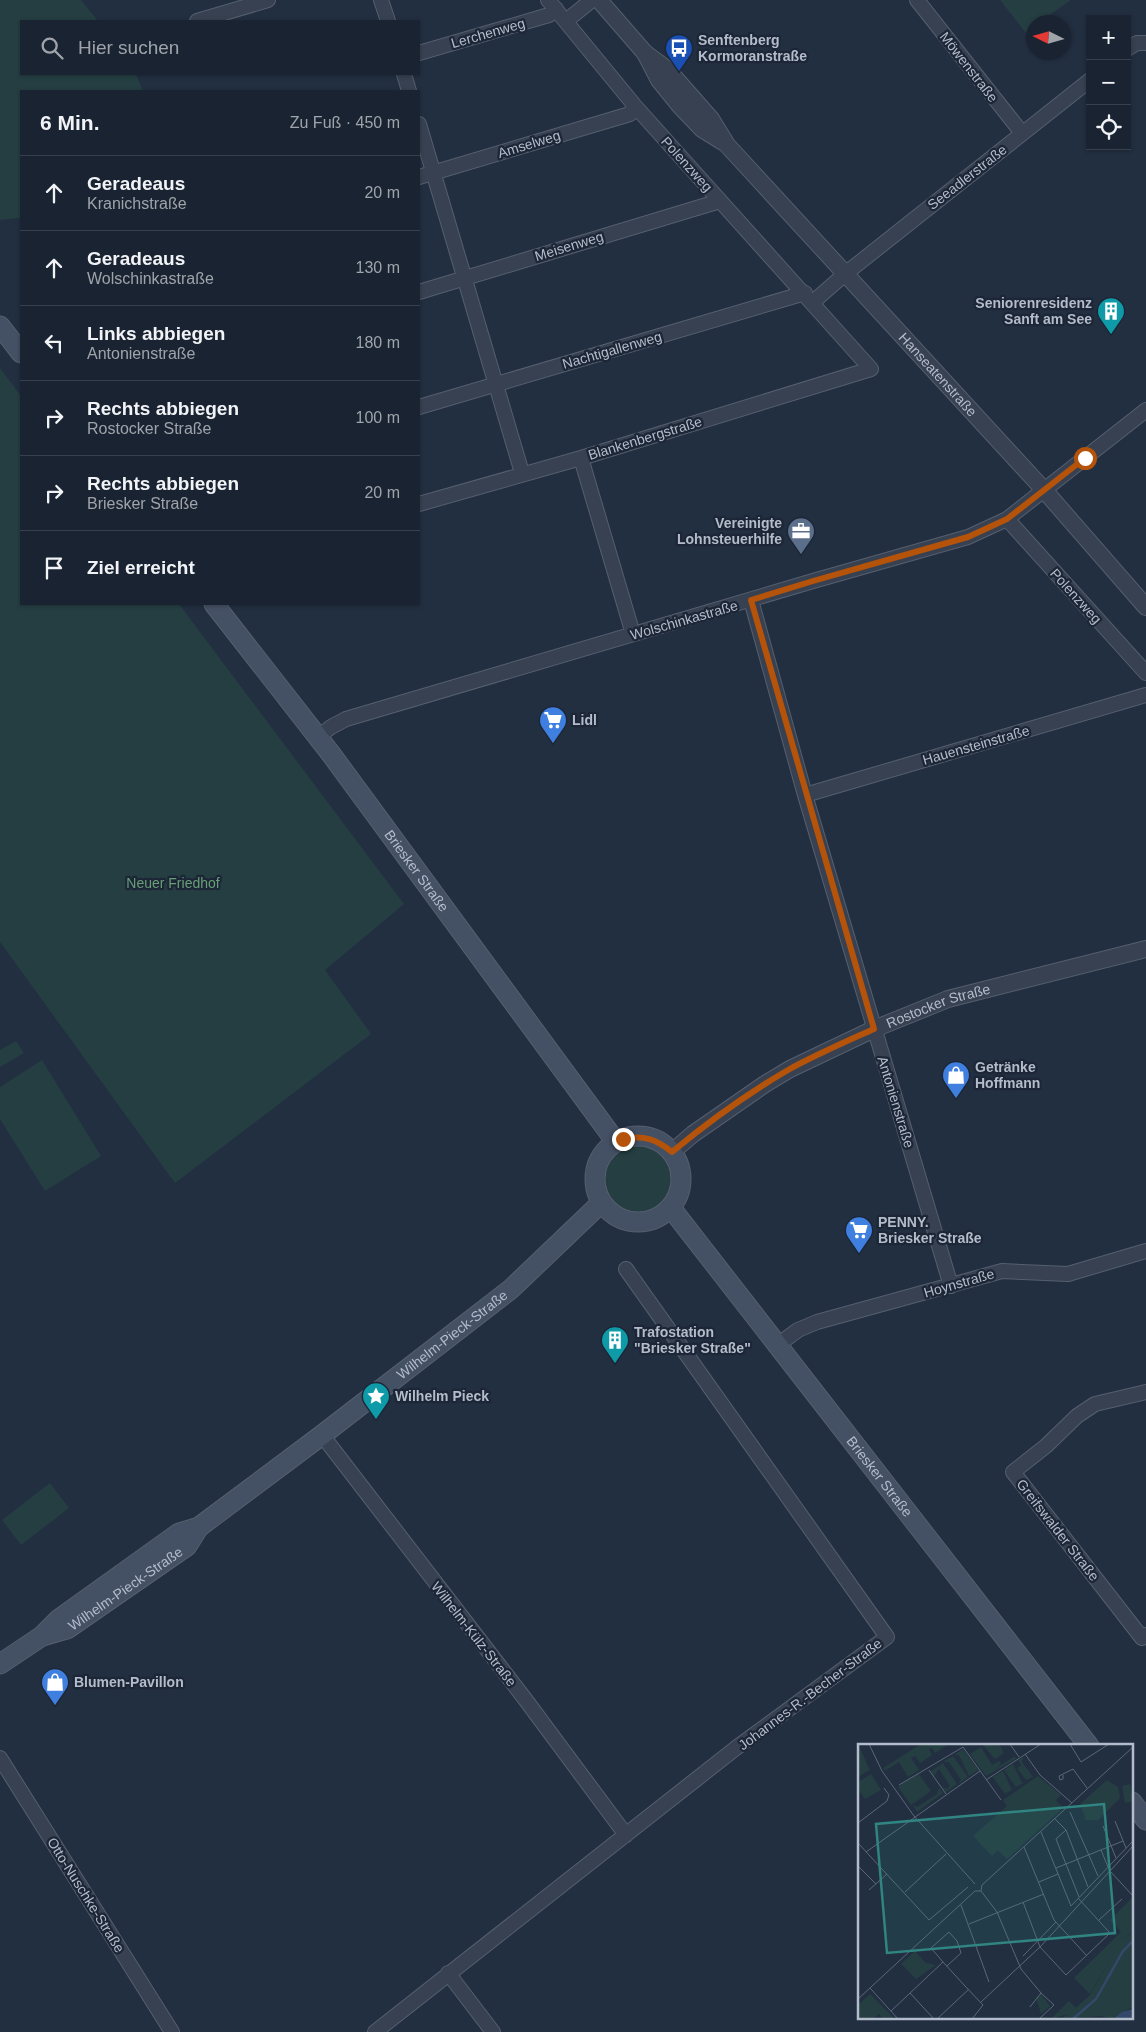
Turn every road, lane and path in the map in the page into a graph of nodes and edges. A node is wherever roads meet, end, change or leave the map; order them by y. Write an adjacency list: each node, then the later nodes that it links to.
1 (268, 0): 7 (street)
2 (381, 0): 8 (street)
3 (592, 0): 9 (street)
4 (599, 0): 22 (street, Hanseatenstraße)
5 (917, 0): 18 (street, Möwenstraße)
6 (552, 5): 9 (street, Polenzweg); 12 (street, Lerchenweg)
7 (200, 20)
8 (388, 20)
9 (566, 21): 16 (street, Polenzweg)
10 (1146, 43): 11 (street)
11 (1131, 47)
12 (420, 53)
13 (404, 75): 15 (street)
14 (1086, 83): 18 (street, Seeadlerstraße)
15 (409, 90)
16 (635, 106): 19 (street, Amselweg); 21 (street, Polenzweg)
17 (420, 128): 19 (street)
18 (1022, 133): 22 (street, Seeadlerstraße)
19 (433, 173): 20 (street, Amselweg); 23 (street)
20 (420, 177)
21 (720, 201): 23 (street, Meisenweg); 25 (street, Polenzweg)
22 (845, 274): 25 (street); 34 (street, Hanseatenstraße)
23 (464, 278): 24 (street, Meisenweg); 29 (street)
24 (420, 292)
25 (809, 298): 28 (street, Polenzweg); 29 (street, Nachtigallenweg)
26 (0, 326): 27 (main road)
27 (20, 352)
28 (871, 369): 32 (street, Blankenbergstraße)
29 (494, 384): 30 (street, Nachtigallenweg); 33 (street)
30 (420, 407)
31 (1146, 410): 34 (street, Wolschinkastraße)
32 (582, 458): 33 (street, Blankenbergstraße); 40 (street)
33 (522, 474): 35 (street, Blankenbergstraße)
34 (1044, 490): 36 (street, Wolschinkastraße); 39 (street, Hanseatenstraße)
35 (420, 504)
36 (1007, 519): 37 (street, Wolschinkastraße); 41 (street, Polenzweg)
37 (751, 600): 40 (street, Wolschinkastraße); 44 (street, Antonienstraße)
38 (215, 605): 43 (main road, Briesker Straße)
39 (1146, 606)
40 (633, 634): 43 (street, Wolschinkastraße)
41 (1146, 674)
42 (1146, 695): 44 (street, Hauensteinstraße)
43 (318, 737): 47 (main road, Briesker Straße)
44 (805, 795): 46 (street, Antonienstraße)
45 (1146, 949): 46 (street, Rostocker Straße)
46 (874, 1029): 48 (street, Rostocker Straße); 53 (street, Antonienstraße)
47 (616, 1142): 48 (main road); 49 (main road)
48 (672, 1152): 50 (main road)
49 (601, 1203): 50 (main road); 56 (main road, Wilhelm-Pieck-Straße)
50 (671, 1208): 54 (main road, Briesker Straße)
51 (1146, 1251): 53 (street, Hoynstraße)
52 (626, 1268): 63 (street, Johannes-R.-Becher-Straße)
53 (951, 1286): 54 (street, Hoynstraße)
54 (778, 1344): 59 (main road, Briesker Straße)
55 (1146, 1392): 57 (street, Greifswalder Straße)
56 (322, 1435): 58 (main road, Wilhelm-Pieck-Straße); 63 (street, Wilhelm-Külz-Straße)
57 (1146, 1635)
58 (0, 1664)
59 (1086, 1744)
60 (0, 1758): 65 (street, Otto-Nuschke-Straße)
61 (1134, 1805): 62 (main road)
62 (1146, 1820)
63 (626, 1834): 64 (street, Johannes-R.-Becher-Straße)
64 (448, 1973): 66 (street, Johannes-R.-Becher-Straße); 67 (street)
65 (172, 2032)
66 (375, 2032)
67 (493, 2032)

